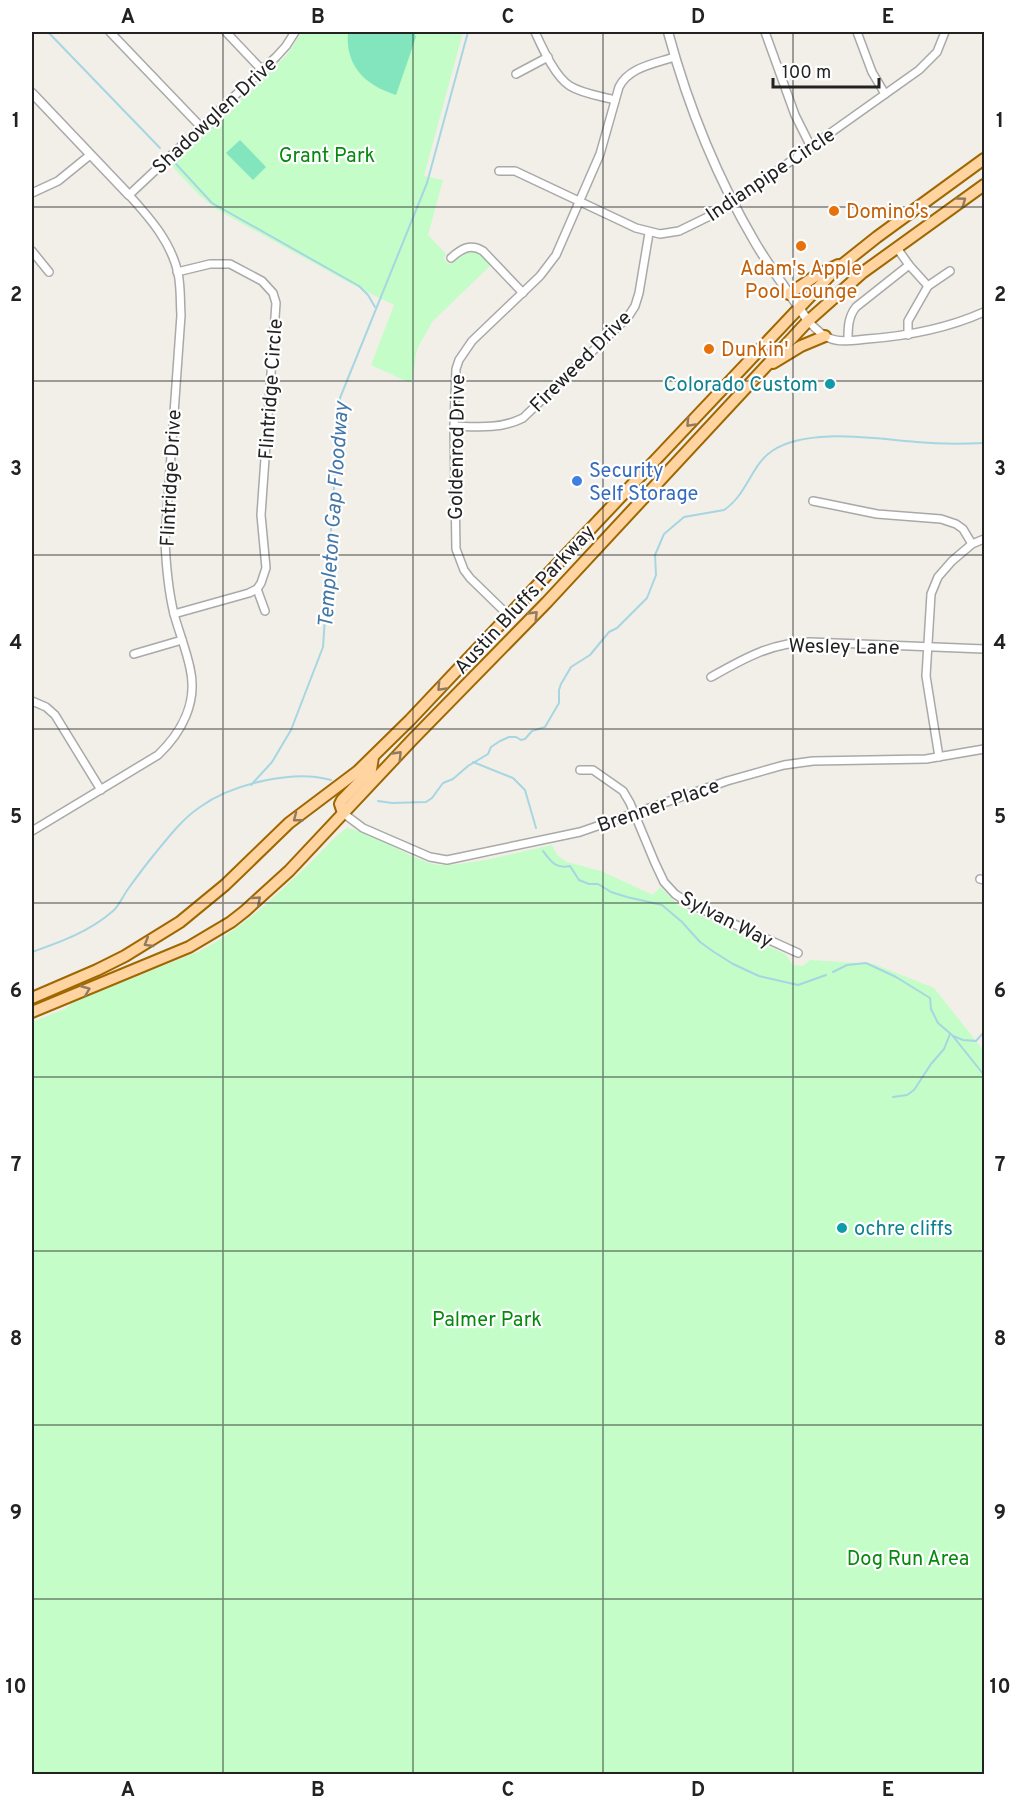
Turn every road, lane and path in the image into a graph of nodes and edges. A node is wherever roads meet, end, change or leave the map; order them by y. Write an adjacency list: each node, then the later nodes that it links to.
1 (110, 32): 16 (street)
2 (226, 32): 11 (street)
3 (295, 32): 11 (street, Shadowglen Drive)
4 (535, 32): 9 (street)
5 (668, 32): 10 (street)
6 (765, 32): 17 (street)
7 (856, 32): 14 (street)
8 (945, 32): 14 (street, Indianpipe Circle)
9 (548, 57): 12 (street); 15 (street)
10 (675, 57): 15 (street, Goldenrod Drive); 25 (street)
11 (262, 70): 16 (street, Shadowglen Drive)
12 (516, 74)
13 (32, 93): 18 (street, Flintridge Drive)
14 (885, 94): 17 (street, Indianpipe Circle)
15 (615, 100): 24 (street, Goldenrod Drive)
16 (201, 127): 23 (street, Shadowglen Drive)
17 (811, 147): 25 (street, Indianpipe Circle)
18 (90, 155): 22 (street); 23 (street, Flintridge Drive)
19 (984, 159): 30 (main road, Austin Bluffs Parkway)
20 (500, 171): 24 (street, Indianpipe Circle)
21 (984, 185): 27 (main road, Austin Bluffs Parkway, one-way to 21)
22 (32, 193)
23 (129, 195): 34 (street, Flintridge Drive)
24 (579, 201): 26 (street, Indianpipe Circle); 36 (street, Goldenrod Drive)
25 (733, 202): 26 (street, Indianpipe Circle); 37 (street)
26 (649, 233): 45 (street, Fireweed Drive)
27 (897, 248): 31 (street); 40 (main road, Austin Bluffs Parkway)
28 (32, 251): 33 (street)
29 (451, 258): 36 (street)
30 (844, 263): 37 (main road); 38 (main road, Austin Bluffs Parkway)
31 (909, 265): 35 (street); 43 (street)
32 (950, 271): 35 (street)
33 (49, 272)
34 (177, 272): 49 (street, Flintridge Circle); 51 (street, Flintridge Drive)
35 (928, 286): 41 (street)
36 (523, 293): 45 (street, Goldenrod Drive)
37 (789, 294): 38 (street)
38 (799, 307): 40 (street); 52 (main road, Austin Bluffs Parkway, one-way to 52)
39 (984, 312): 41 (street)
40 (808, 321): 42 (street); 44 (main road, Austin Bluffs Parkway)
41 (909, 335): 43 (street)
42 (825, 336): 43 (street); 44 (main road)
43 (848, 340)
44 (761, 372): 64 (main road, Austin Bluffs Parkway, one-way to 44)
45 (454, 426): 52 (street, Goldenrod Drive)
46 (813, 501): 48 (street)
47 (984, 539): 48 (street)
48 (972, 544): 54 (street)
49 (257, 589): 50 (street); 51 (street)
50 (265, 610)
51 (174, 614): 53 (street, Flintridge Drive)
52 (508, 615): 60 (main road, Austin Bluffs Parkway, one-way to 60)
53 (182, 640): 56 (street); 63 (street, Flintridge Drive)
54 (927, 648): 55 (street, Wesley Lane); 57 (street, Wesley Lane); 61 (street)
55 (984, 649)
56 (134, 654)
57 (711, 677)
58 (32, 701): 63 (street)
59 (984, 749): 61 (street, Brenner Place)
60 (373, 757): 64 (main road); 68 (main road, Austin Bluffs Parkway, one-way to 68)
61 (939, 757): 65 (street, Brenner Place)
62 (580, 770): 65 (street, Sylvan Way)
63 (100, 790): 66 (street, Flintridge Drive)
64 (343, 813): 65 (street, Brenner Place); 69 (main road, Austin Bluffs Parkway, one-way to 64)
65 (634, 813): 67 (street, Sylvan Way)
66 (32, 831)
67 (798, 954)
68 (32, 998)
69 (32, 1012)

